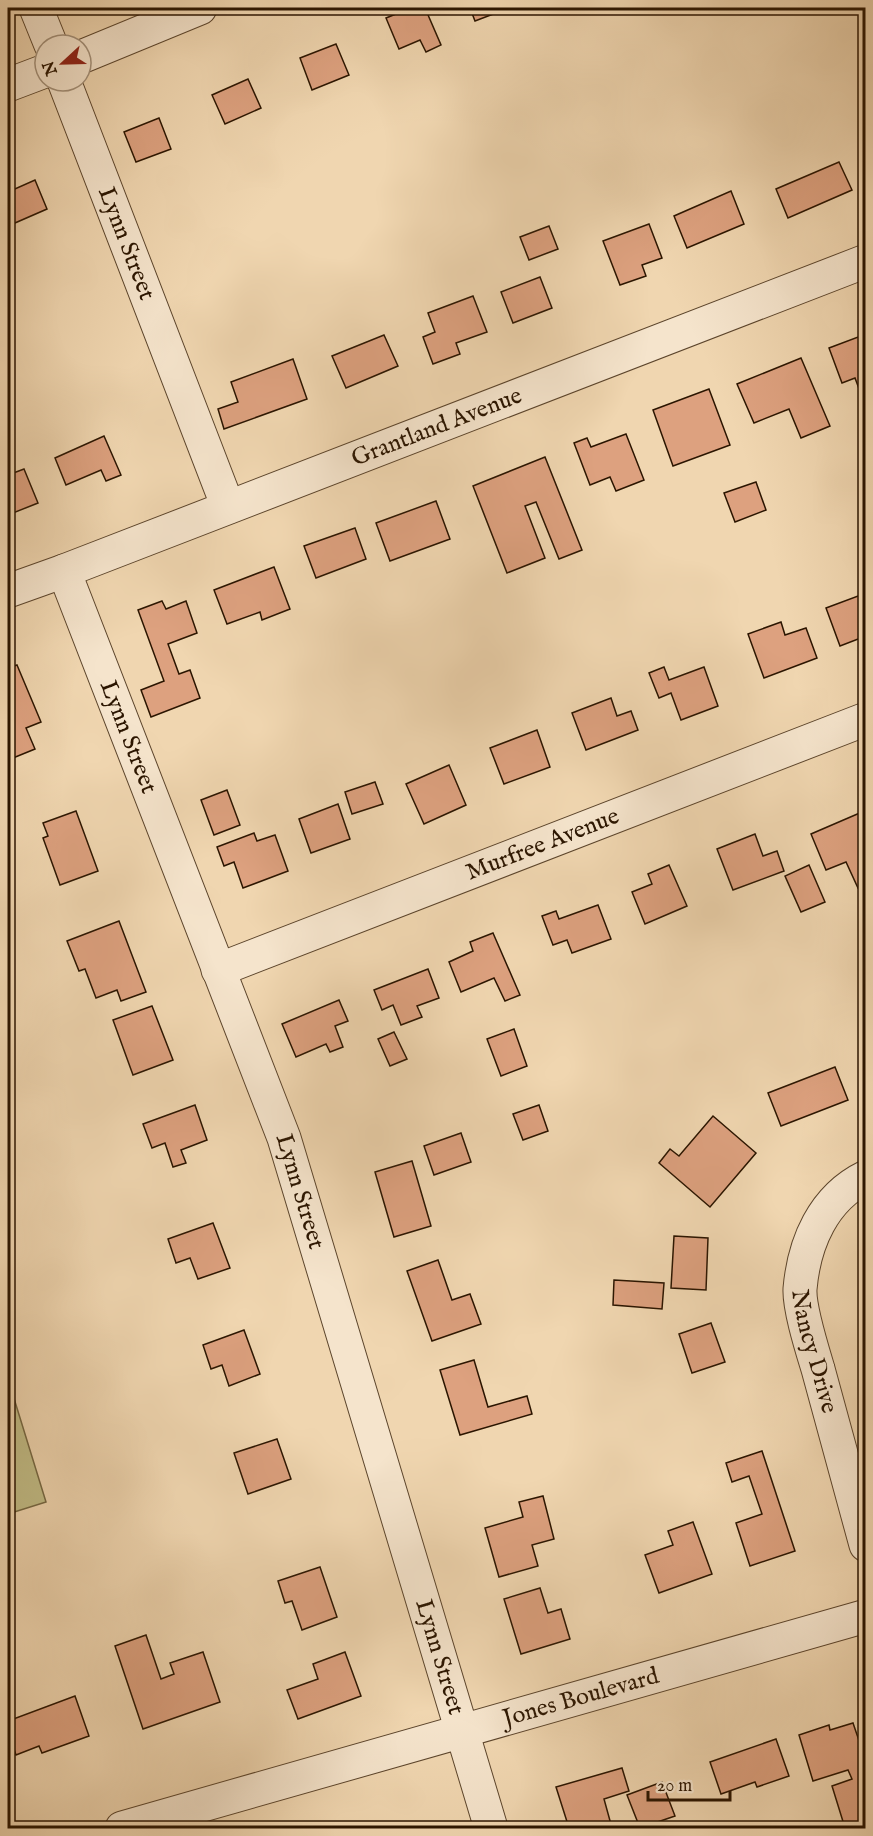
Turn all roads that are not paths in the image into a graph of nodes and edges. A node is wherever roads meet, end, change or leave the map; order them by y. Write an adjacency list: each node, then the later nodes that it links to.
1 (36, 8): 3 (street)
2 (200, 8): 4 (street)
3 (46, 33)
4 (93, 52)
5 (33, 76): 6 (street)
6 (8, 86)
7 (69, 93): 9 (street, Lynn Street)
8 (866, 261): 9 (street, Grantland Avenue)
9 (228, 507): 10 (street, Grantland Avenue)
10 (64, 572): 11 (street, Grantland Avenue); 13 (street, Lynn Street)
11 (8, 591)
12 (866, 719): 13 (street, Murfree Avenue)
13 (218, 970): 17 (street, Lynn Street)
14 (866, 1176): 15 (street, Nancy Drive)
15 (866, 1545)
16 (866, 1616): 17 (street, Jones Boulevard)
17 (462, 1734): 18 (street, Jones Boulevard); 19 (street, Lynn Street)
18 (122, 1828)
19 (491, 1828)

